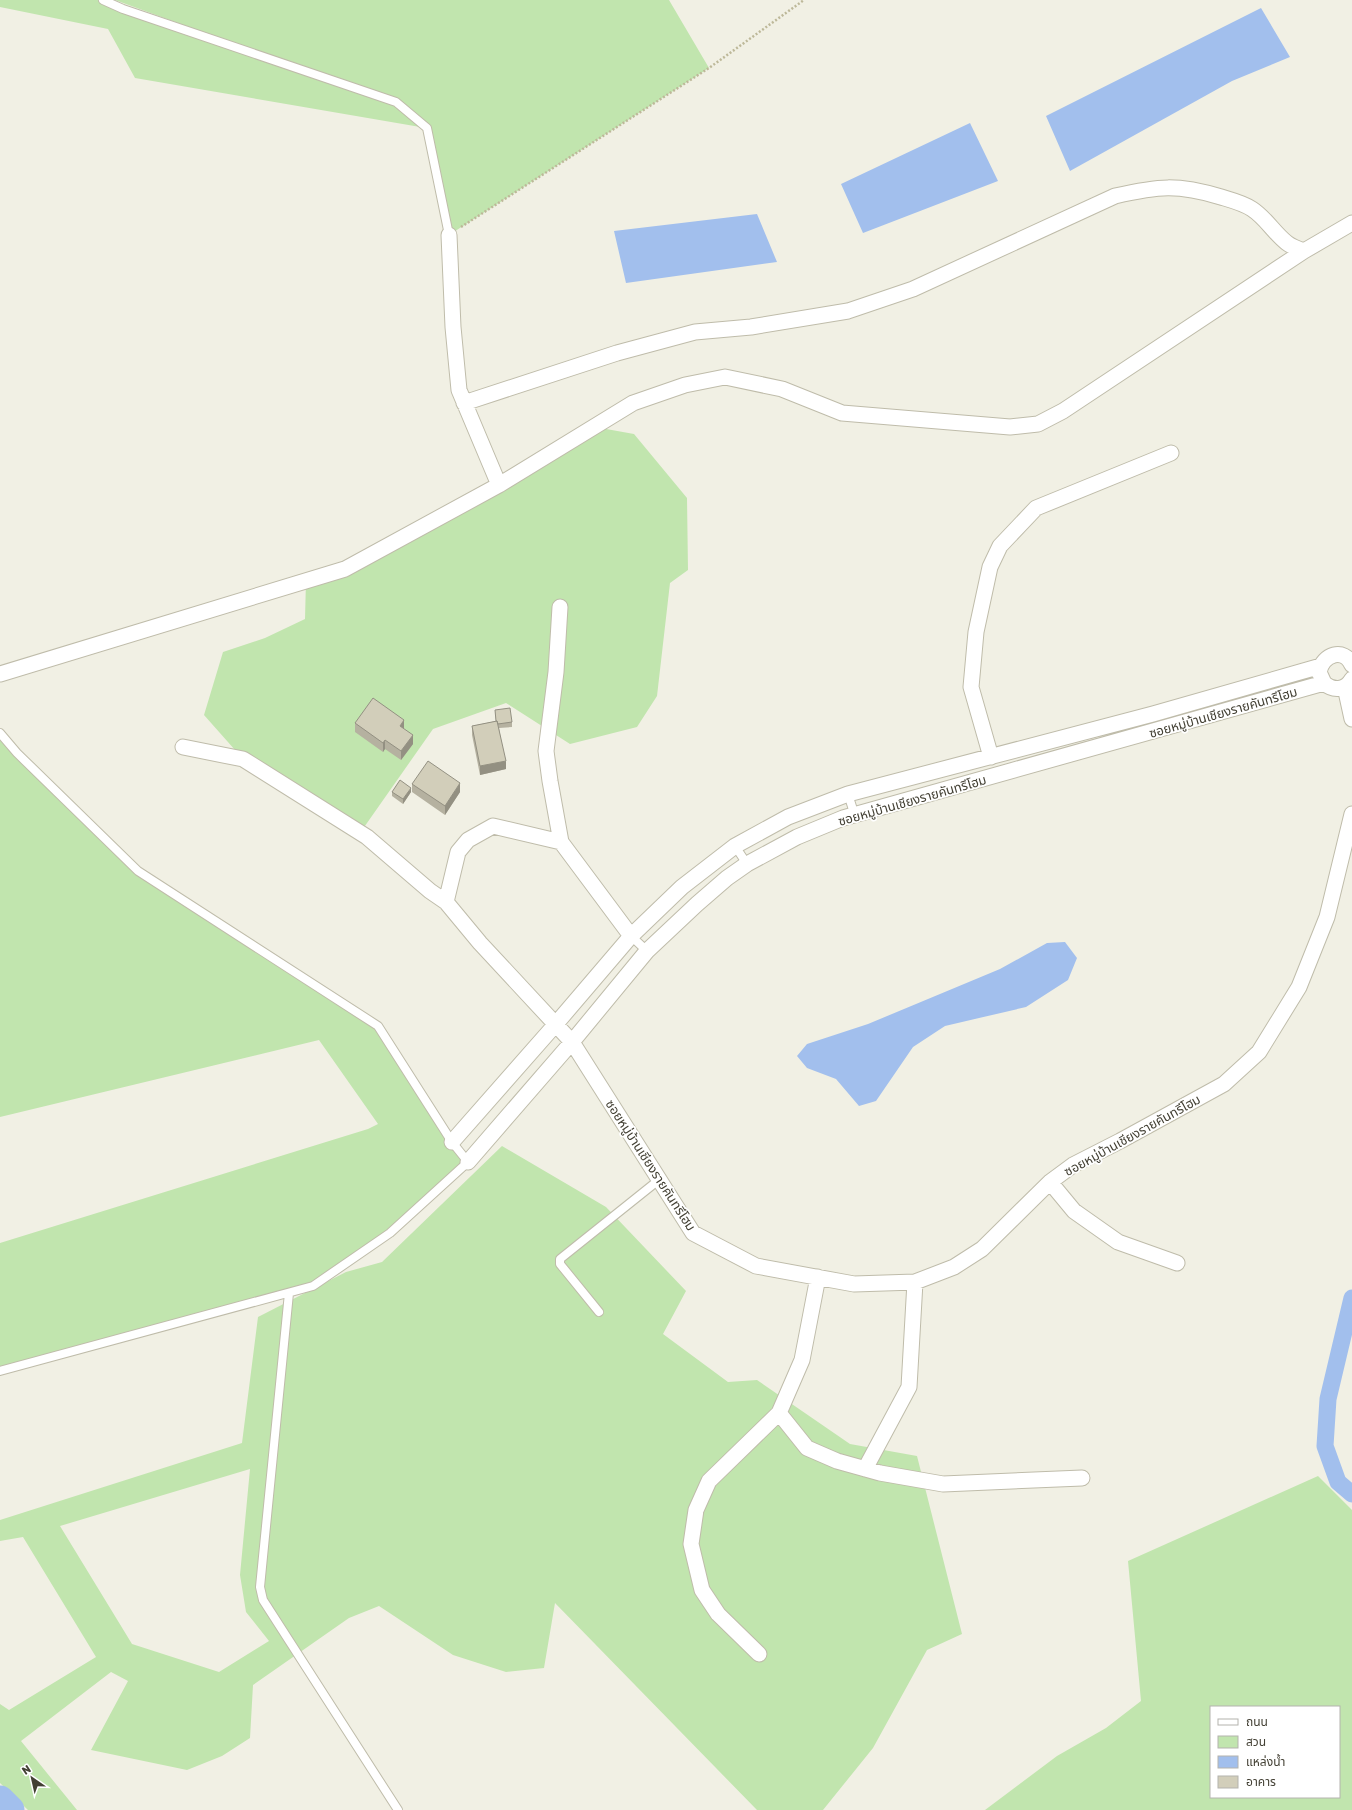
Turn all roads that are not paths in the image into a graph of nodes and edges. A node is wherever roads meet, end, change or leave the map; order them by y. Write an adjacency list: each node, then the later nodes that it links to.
1 (103, 0): 3 (lane)
2 (1352, 223): 4 (street)
3 (449, 235): 5 (street)
4 (1304, 251): 5 (street); 7 (street)
5 (464, 403): 7 (street)
6 (1171, 453): 19 (street)
7 (499, 485): 11 (street)
8 (560, 607): 23 (street)
9 (1352, 665): 10 (street)
10 (1321, 666): 12 (street); 14 (street)
11 (0, 674)
12 (1324, 683): 13 (street); 16 (street, ซอยหมู่บ้านเชียงรายคันทรีโฮม)
13 (1348, 683): 15 (street)
14 (1153, 714): 16 (lane); 19 (street)
15 (1352, 720)
16 (1156, 730): 22 (street, ซอยหมู่บ้านเชียงรายคันทรีโฮม)
17 (0, 733): 31 (lane)
18 (183, 747): 26 (street, ซอยหมู่บ้านเชียงรายคันทรีโฮม)
19 (991, 757): 20 (street)
20 (848, 794): 22 (lane); 24 (street)
21 (1352, 814): 34 (street, ซอยหมู่บ้านเชียงรายคันทรีโฮม)
22 (855, 816): 25 (street, ซอยหมู่บ้านเชียงรายคันทรีโฮม)
23 (561, 842): 26 (street); 27 (street)
24 (735, 846): 25 (lane); 27 (street)
25 (747, 864): 28 (street, ซอยหมู่บ้านเชียงรายคันทรีโฮม)
26 (446, 902): 29 (street, ซอยหมู่บ้านเชียงรายคันทรีโฮม)
27 (631, 936): 28 (lane); 29 (street)
28 (647, 951): 30 (street, ซอยหมู่บ้านเชียงรายคันทรีโฮม)
29 (555, 1025): 30 (street, ซอยหมู่บ้านเชียงรายคันทรีโฮม); 31 (street)
30 (572, 1042): 32 (street, ซอยหมู่บ้านเชียงรายคันทรีโฮม); 33 (street, ซอยหมู่บ้านเชียงรายคันทรีโฮม)
31 (452, 1142): 32 (lane)
32 (468, 1162): 38 (lane)
33 (660, 1179): 36 (street, ซอยหมู่บ้านเชียงรายคันทรีโฮม); 39 (lane)
34 (1050, 1182): 35 (street); 37 (street, ซอยหมู่บ้านเชียงรายคันทรีโฮม)
35 (1177, 1263)
36 (818, 1276): 37 (street, ซอยหมู่บ้านเชียงรายคันทรีโฮม); 41 (street)
37 (915, 1282): 42 (street)
38 (289, 1293): 40 (lane); 45 (lane)
39 (599, 1312)
40 (0, 1371)
41 (779, 1412): 42 (street); 44 (street)
42 (865, 1469): 43 (street)
43 (1082, 1478)
44 (759, 1654)
45 (398, 1810)

